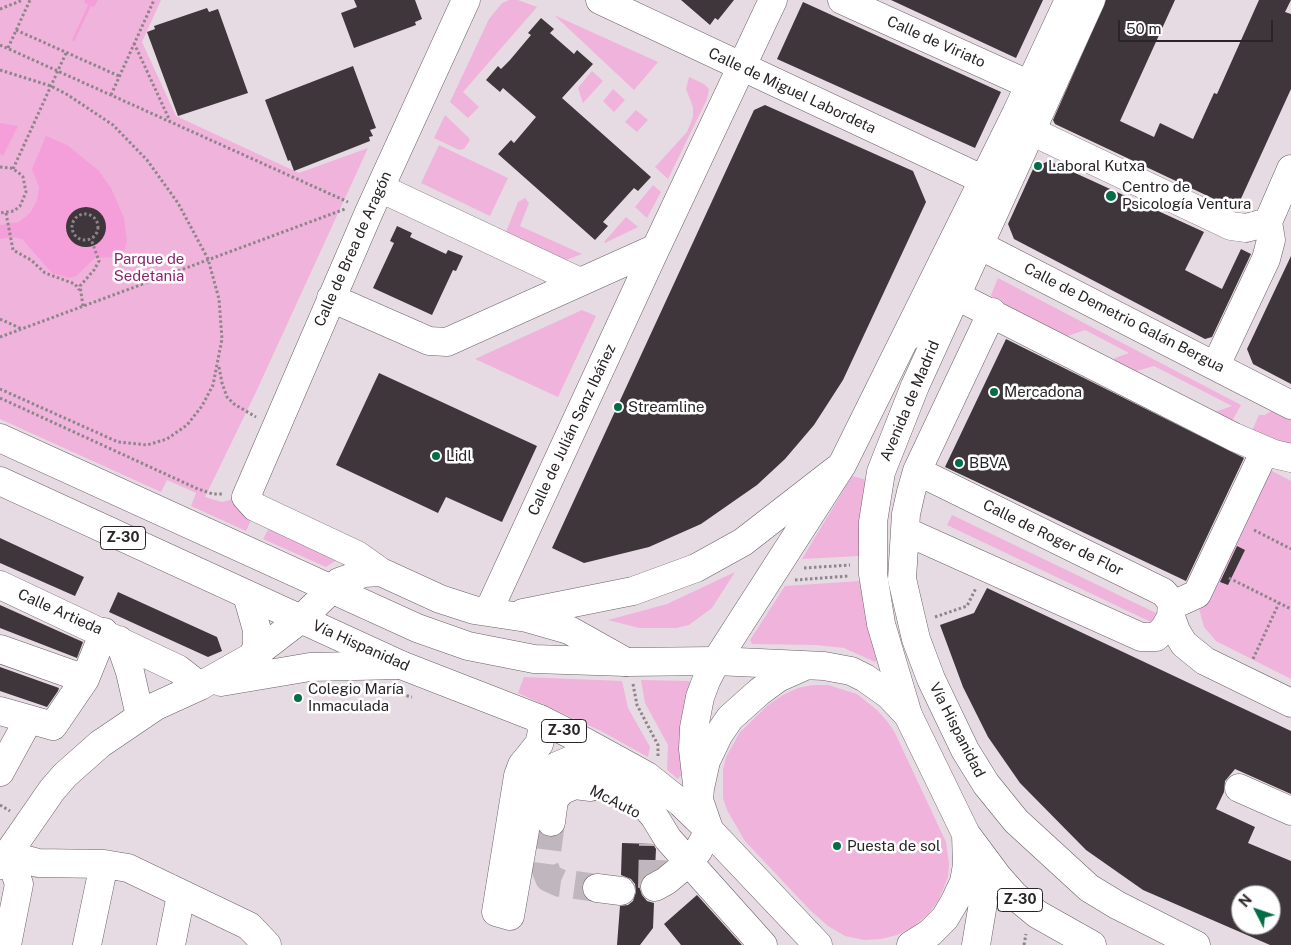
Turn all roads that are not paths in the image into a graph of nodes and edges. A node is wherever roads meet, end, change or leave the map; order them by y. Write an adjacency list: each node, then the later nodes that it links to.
1 (466, 0): 12 (main road, Calle de Brea de Aragón)
2 (600, 0): 7 (main road, Calle de Miguel Labordeta)
3 (773, 0): 7 (main road, Calle de Julián Sanz Ibáñez)
4 (842, 0): 8 (main road, Calle de Viriato)
5 (1069, 0): 8 (main road, Avenida de Madrid)
6 (1091, 0): 9 (main road, Avenida de Madrid)
7 (741, 68): 11 (main road, Calle de Miguel Labordeta); 15 (main road, Calle de Julián Sanz Ibáñez)
8 (1030, 85): 9 (main road, Avenida de Madrid)
9 (1024, 123): 11 (main road, Avenida de Madrid); 13 (main road); 14 (main road, Avenida de Madrid)
10 (1291, 169): 13 (main road)
11 (984, 180): 14 (main road, Avenida de Madrid)
12 (380, 188): 16 (main road); 18 (main road, Calle de Brea de Aragón)
13 (1268, 222): 21 (main road)
14 (969, 237): 17 (main road, Avenida de Madrid); 20 (main road, Avenida de Madrid); 21 (main road, Calle de Demetrio Galán Bergua)
15 (656, 248): 16 (main road); 35 (main road, Calle de Julián Sanz Ibáñez)
16 (580, 282): 18 (main road)
17 (957, 296): 19 (main road); 20 (main road, Avenida de Madrid); 48 (main road, Avenida de Madrid)
18 (331, 298): 30 (main road, Calle de Brea de Aragón)
19 (992, 312): 24 (main road); 27 (main road)
20 (903, 342): 26 (main road, Avenida de Madrid)
21 (1216, 365): 22 (main road, Calle de Demetrio Galán Bergua)
22 (1291, 405)
23 (0, 438): 32 (main road, Vía Hispanidad / Z-30)
24 (1291, 458)
25 (1260, 461): 34 (main road)
26 (842, 464): 35 (main road, Avenida de Madrid); 40 (main road, Avenida de Madrid)
27 (917, 471): 29 (main road); 34 (main road, Calle de Roger de Flor)
28 (0, 482): 33 (main road, Vía Hispanidad / Z-30)
29 (905, 532): 34 (main road); 76 (main road, Vía Hispanidad)
30 (381, 572): 32 (main road); 35 (main road)
31 (0, 585): 37 (main road, Calle Artieda)
32 (330, 589): 36 (main road); 43 (main road, Vía Hispanidad / Z-30)
33 (247, 595): 36 (main road, Vía Hispanidad / Z-30); 39 (main road)
34 (1172, 611): 46 (main road, Calle de Roger de Flor)
35 (500, 613): 43 (main road)
36 (301, 619): 39 (main road); 42 (main road, Vía Hispanidad / Z-30)
37 (112, 636): 44 (main road); 45 (main road, Calle Artieda); 49 (main road, Calle Artieda)
38 (0, 649): 44 (main road)
39 (253, 656): 45 (main road)
40 (716, 661): 41 (main road, Vía Hispanidad / Z-30); 43 (main road, Vía Hispanidad / Z-30); 56 (main road, Avenida de Madrid)
41 (811, 664): 48 (main road, Vía Hispanidad / Z-30); 56 (main road, Vía Hispanidad / Z-30)
42 (401, 665): 45 (main road); 50 (main road, Vía Hispanidad / Z-30)
43 (630, 670)
44 (85, 680): 51 (main road)
45 (200, 686): 49 (main road)
46 (1291, 703)
47 (0, 711): 51 (main road)
48 (908, 715): 60 (main road, Vía Hispanidad / Z-30)
49 (140, 716): 62 (main road)
50 (540, 719): 52 (main road, Vía Hispanidad / Z-30); 53 (main road)
51 (41, 723): 54 (main road)
52 (597, 749): 53 (main road); 59 (main road, Vía Hispanidad / Z-30)
53 (534, 769): 63 (main road)
54 (0, 772)
55 (1239, 788): 57 (main road)
56 (699, 800): 59 (main road, Vía Hispanidad / Z-30)
57 (1291, 811)
58 (551, 822): 61 (main road, McAuto)
59 (709, 830): 63 (main road); 67 (main road, Vía Hispanidad / Z-30)
60 (966, 834): 73 (main road, Vía Hispanidad / Z-30); 74 (main road); 75 (main road, Vía Hispanidad / Z-30)
61 (653, 844)
62 (5, 860): 64 (main road); 68 (main road)
63 (689, 862): 65 (main road); 72 (main road)
64 (104, 864): 66 (main road); 69 (main road)
65 (655, 887)
66 (181, 895): 70 (main road); 71 (main road)
67 (807, 943)
68 (7, 945)
69 (87, 945)
70 (170, 945)
71 (267, 945)
72 (764, 945)
73 (911, 945)
74 (976, 945)
75 (1092, 945)
76 (1196, 945)

